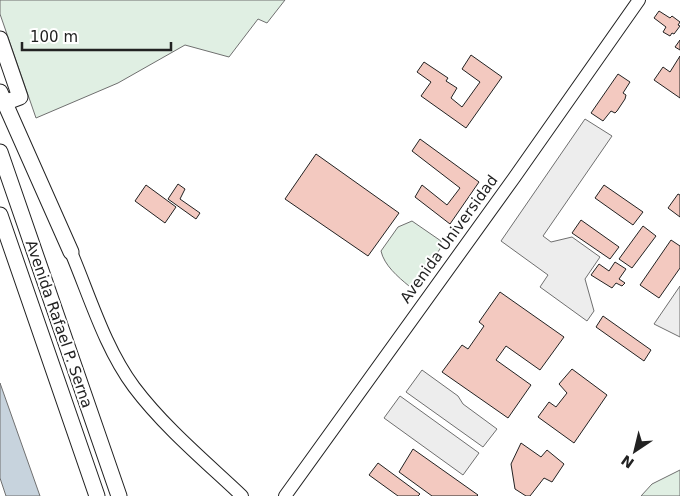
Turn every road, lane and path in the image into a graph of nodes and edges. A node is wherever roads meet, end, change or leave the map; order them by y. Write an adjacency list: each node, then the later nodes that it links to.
1 (639, 0): 10 (main road, Avenida Universidad)
2 (0, 39): 3 (highway)
3 (2, 98): 6 (highway)
4 (0, 152): 8 (highway, Avenida Rafael P. Serna)
5 (0, 215): 7 (highway, Avenida Rafael P. Serna)
6 (71, 252): 9 (main road)
7 (97, 496)
8 (119, 496)
9 (242, 496)
10 (285, 496)

